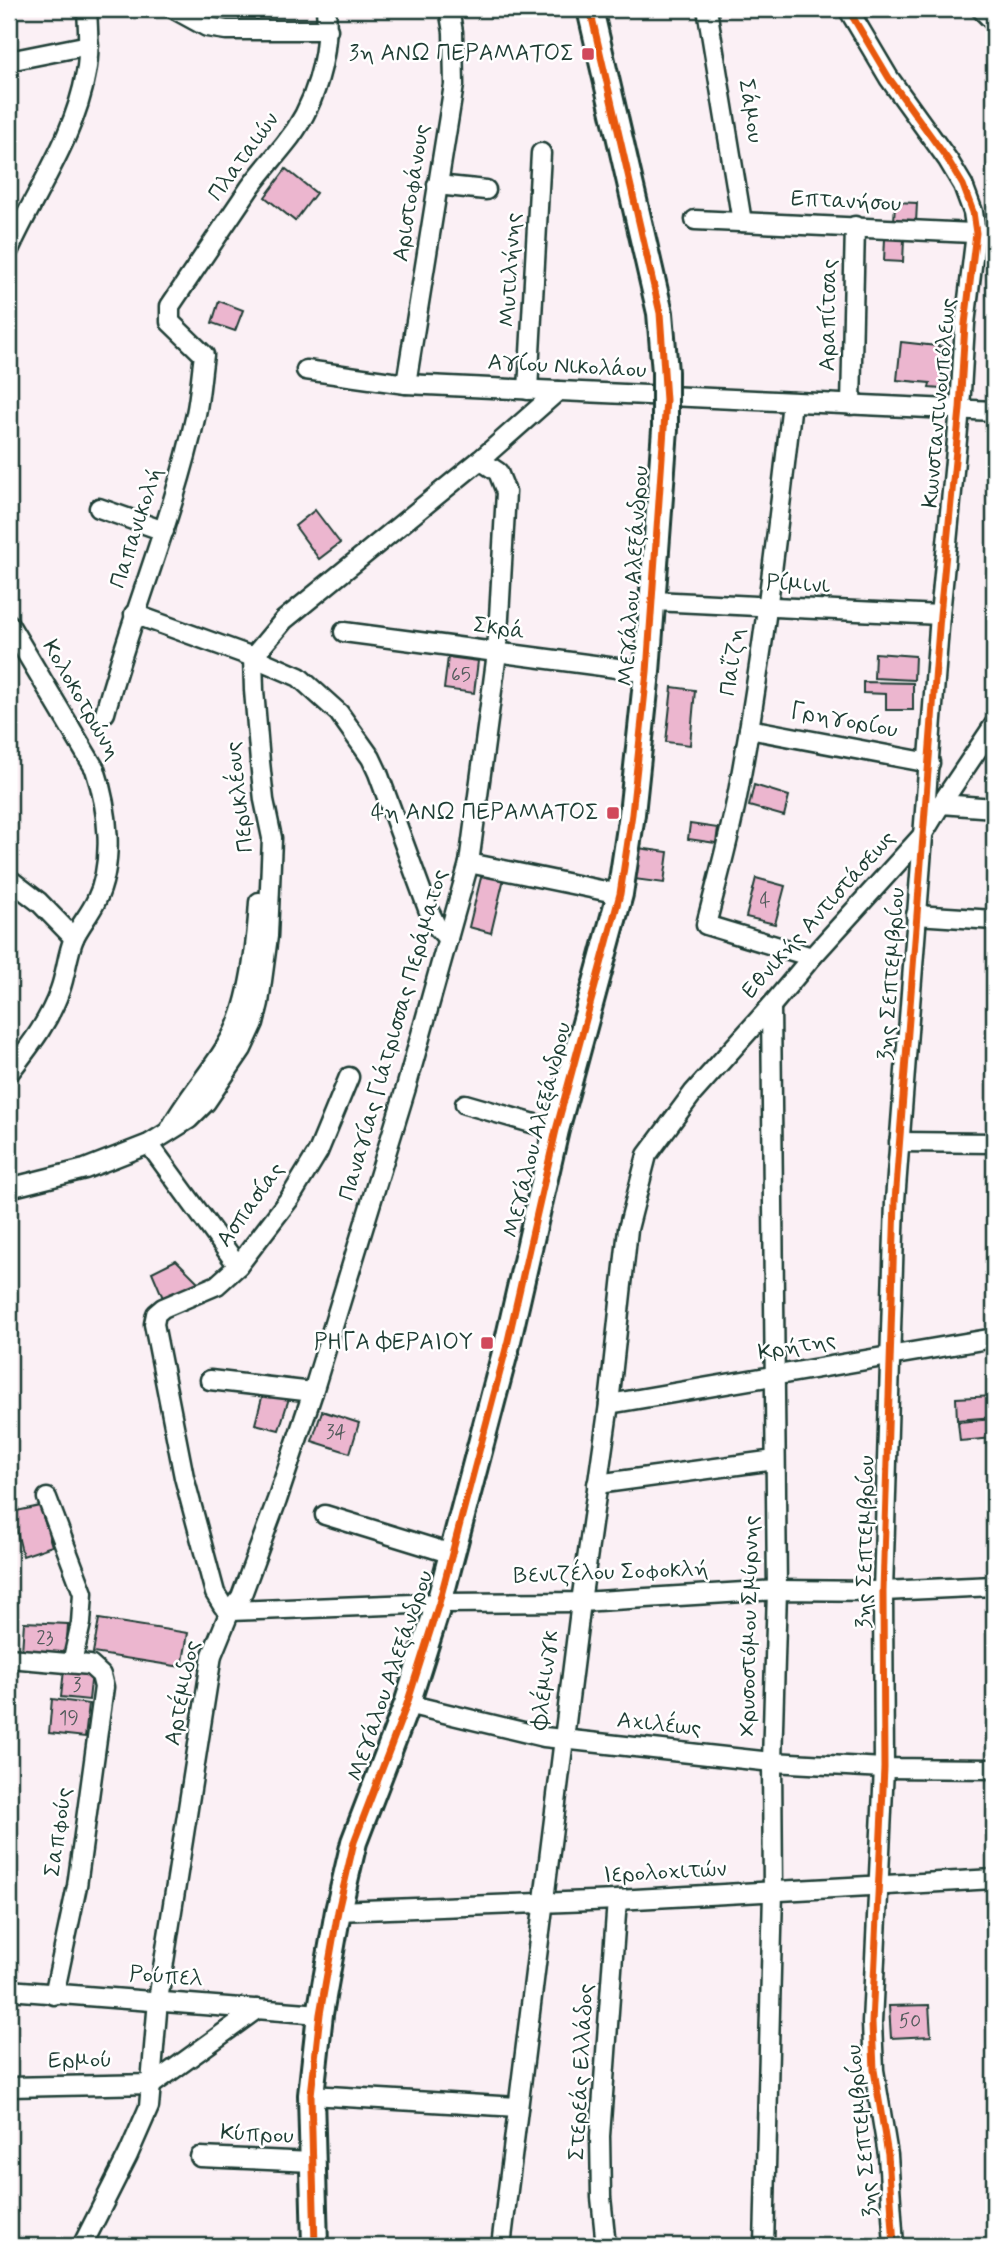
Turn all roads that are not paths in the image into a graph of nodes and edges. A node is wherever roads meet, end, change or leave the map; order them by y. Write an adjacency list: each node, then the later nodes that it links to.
1 (87, 9): 11 (street)
2 (174, 9): 10 (street)
3 (326, 9): 10 (street, Πλαταιών)
4 (449, 9): 14 (street, Αριστοφάνους)
5 (590, 9): 33 (street, Μεγάλου Αλεξάνδρου, bridge)
6 (707, 9): 17 (street, Σάμου)
7 (848, 9): 19 (street, Κωνσταντινουπόλεως)
8 (981, 9): 9 (street)
9 (994, 22)
10 (328, 30): 21 (street, Πλαταιών)
11 (89, 45): 12 (street); 20 (street)
12 (9, 61)
13 (541, 153): 24 (street, Μυτιλήνης)
14 (437, 185): 15 (street); 23 (street, Αριστοφάνους)
15 (486, 190)
16 (695, 220): 17 (street, Επτανήσου)
17 (742, 222): 18 (street, Επτανήσου)
18 (855, 226): 19 (street, Επτανήσου); 27 (street, Αραπίτσας)
19 (985, 233): 28 (street, Κωνσταντινουπόλεως)
20 (9, 250)
21 (204, 355): 32 (street, Παπανικολή)
22 (306, 370): 23 (street, Αγίου Νικολάου)
23 (406, 384): 24 (street, Αγίου Νικολάου)
24 (528, 390): 25 (street, Αγίου Νικολάου)
25 (558, 391): 26 (street, Αγίου Νικολάου); 30 (street)
26 (792, 402): 27 (street, Αγίου Νικολάου); 34 (street, Παΐζη)
27 (851, 405): 28 (street, Αγίου Νικολάου)
28 (960, 410): 29 (street, Αγίου Νικολάου); 36 (street, Κωνσταντινουπόλεως)
29 (994, 411)
30 (480, 460): 39 (street, Παναγίας Γιάτρισσας Περάματος); 40 (street)
31 (99, 508): 32 (street)
32 (164, 531): 35 (street, Παπανικολή)
33 (654, 601): 34 (street, Ρίμινι); 41 (street, Μεγάλου Αλεξάνδρου)
34 (765, 608): 36 (street, Ρίμινι); 44 (street, Παΐζη)
35 (134, 614): 40 (street); 42 (street, Παπανικολή)
36 (940, 615): 45 (street, Κωνσταντινουπόλεως)
37 (9, 624): 54 (street, Κολοκοτρώνη)
38 (344, 632): 39 (street, Σκρά)
39 (496, 653): 41 (street, Σκρά); 49 (street, Παναγίας Γιάτρισσας Περάματος)
40 (253, 657): 55 (street); 65 (street, Περικλέους)
41 (647, 672): 51 (street, Μεγάλου Αλεξάνδρου)
42 (105, 713)
43 (994, 725): 46 (street, Εθνικής Αντιστάσεως)
44 (749, 729): 45 (street, Γρηγορίου); 56 (street, Παΐζη)
45 (930, 762): 48 (street, Κωνσταντινουπόλεως)
46 (941, 804): 47 (street); 48 (street, Εθνικής Αντιστάσεως)
47 (994, 808)
48 (921, 837): 52 (street, 3ης Σεπτεμβρίου); 56 (street, Εθνικής Αντιστάσεως)
49 (469, 863): 51 (street); 55 (street, Παναγίας Γιάτρισσας Περάματος)
50 (9, 880): 54 (street)
51 (621, 894): 62 (street, Μεγάλου Αλεξάνδρου)
52 (916, 915): 53 (street); 63 (street, 3ης Σεπτεμβρίου)
53 (994, 920)
54 (74, 938): 58 (street, Κολοκοτρώνη)
55 (447, 939): 72 (street, Παναγίας Γιάτρισσας Περάματος)
56 (812, 957): 57 (street, Εθνικής Αντιστάσεως)
57 (771, 1006): 61 (street, Εθνικής Αντιστάσεως); 70 (street, Χρυσοστόμου Σμύρνης)
58 (9, 1073)
59 (349, 1077): 67 (street, Ασπασίας)
60 (465, 1104): 62 (street)
61 (667, 1127): 73 (street, Φλέμινγκ)
62 (556, 1130): 78 (street, Μεγάλου Αλεξάνδρου)
63 (899, 1142): 64 (street); 69 (street, 3ης Σεπτεμβρίου)
64 (994, 1143)
65 (149, 1144): 66 (street, Περικλέους); 67 (street)
66 (9, 1188)
67 (238, 1266): 84 (street, Ασπασίας)
68 (994, 1338): 69 (street, Κρήτης)
69 (891, 1356): 70 (street, Κρήτης); 81 (street, 3ης Σεπτεμβρίου)
70 (776, 1376): 73 (street, Κρήτης); 74 (street, Χρυσοστόμου Σμύρνης)
71 (210, 1380): 72 (street)
72 (313, 1392): 84 (street, Παναγίας Γιάτρισσας Περάματος)
73 (609, 1404): 75 (street, Φλέμινγκ)
74 (775, 1460): 75 (street); 80 (street, Χρυσοστόμου Σμύρνης)
75 (597, 1484): 82 (street, Φλέμινγκ)
76 (47, 1498): 86 (street)
77 (325, 1515): 78 (street)
78 (452, 1554): 83 (street, Μεγάλου Αλεξάνδρου)
79 (994, 1586): 81 (street, Βενιζέλου Σοφοκλή)
80 (777, 1590): 81 (street, Βενιζέλου Σοφοκλή); 82 (street, Βενιζέλου Σοφοκλή); 89 (street, Χρυσοστόμου Σμύρνης)
81 (883, 1591): 90 (street, 3ης Σεπτεμβρίου)
82 (581, 1602): 83 (street, Βενιζέλου Σοφοκλή); 88 (street, Φλέμινγκ)
83 (439, 1603): 84 (street, Βενιζέλου Σοφοκλή); 87 (street, Μεγάλου Αλεξάνδρου)
84 (230, 1612): 100 (street, Αρτέμιδος)
85 (9, 1658): 86 (street)
86 (72, 1663): 99 (street, Σαπφούς)
87 (407, 1704): 88 (street, Αχιλέως); 97 (street, Μεγάλου Αλεξάνδρου)
88 (564, 1739): 89 (street, Αχιλέως); 96 (street, Φλέμινγκ)
89 (772, 1762): 90 (street, Αχιλέως); 94 (street, Χρυσοστόμου Σμύρνης)
90 (884, 1768): 91 (street, Αχιλέως); 93 (street, 3ης Σεπτεμβρίου)
91 (994, 1769)
92 (994, 1879): 93 (street, Ιερολοχιτών)
93 (879, 1887): 94 (street, Ιερολοχιτών); 114 (street, 3ης Σεπτεμβρίου)
94 (773, 1892): 95 (street, Ιερολοχιτών); 113 (street, Χρυσοστόμου Σμύρνης)
95 (617, 1900): 96 (street, Ιερολοχιτών); 112 (street, Στερεάς Ελλάδος)
96 (544, 1902): 97 (street, Ιερολοχιτών); 106 (street, Φλέμινγκ)
97 (338, 1911): 102 (street, Μεγάλου Αλεξάνδρου)
98 (9, 1990): 99 (street, Ρούπελ)
99 (54, 1995): 100 (street, Ρούπελ)
100 (158, 2000): 101 (street, Ρούπελ); 103 (street, Αρτέμιδος)
101 (257, 2009): 102 (street, Ρούπελ); 103 (street)
102 (320, 2014): 105 (street, Μεγάλου Αλεξάνδρου)
103 (153, 2084): 104 (street, Ερμού); 109 (street, Αρτέμιδος)
104 (9, 2087)
105 (312, 2095): 106 (street); 108 (street, Μεγάλου Αλεξάνδρου)
106 (518, 2107): 111 (street, Φλέμινγκ)
107 (200, 2157): 108 (street, Κύπρου)
108 (312, 2162): 110 (street, Μεγάλου Αλεξάνδρου)
109 (82, 2246)
110 (315, 2246)
111 (501, 2246)
112 (606, 2246)
113 (764, 2246)
114 (894, 2246)

